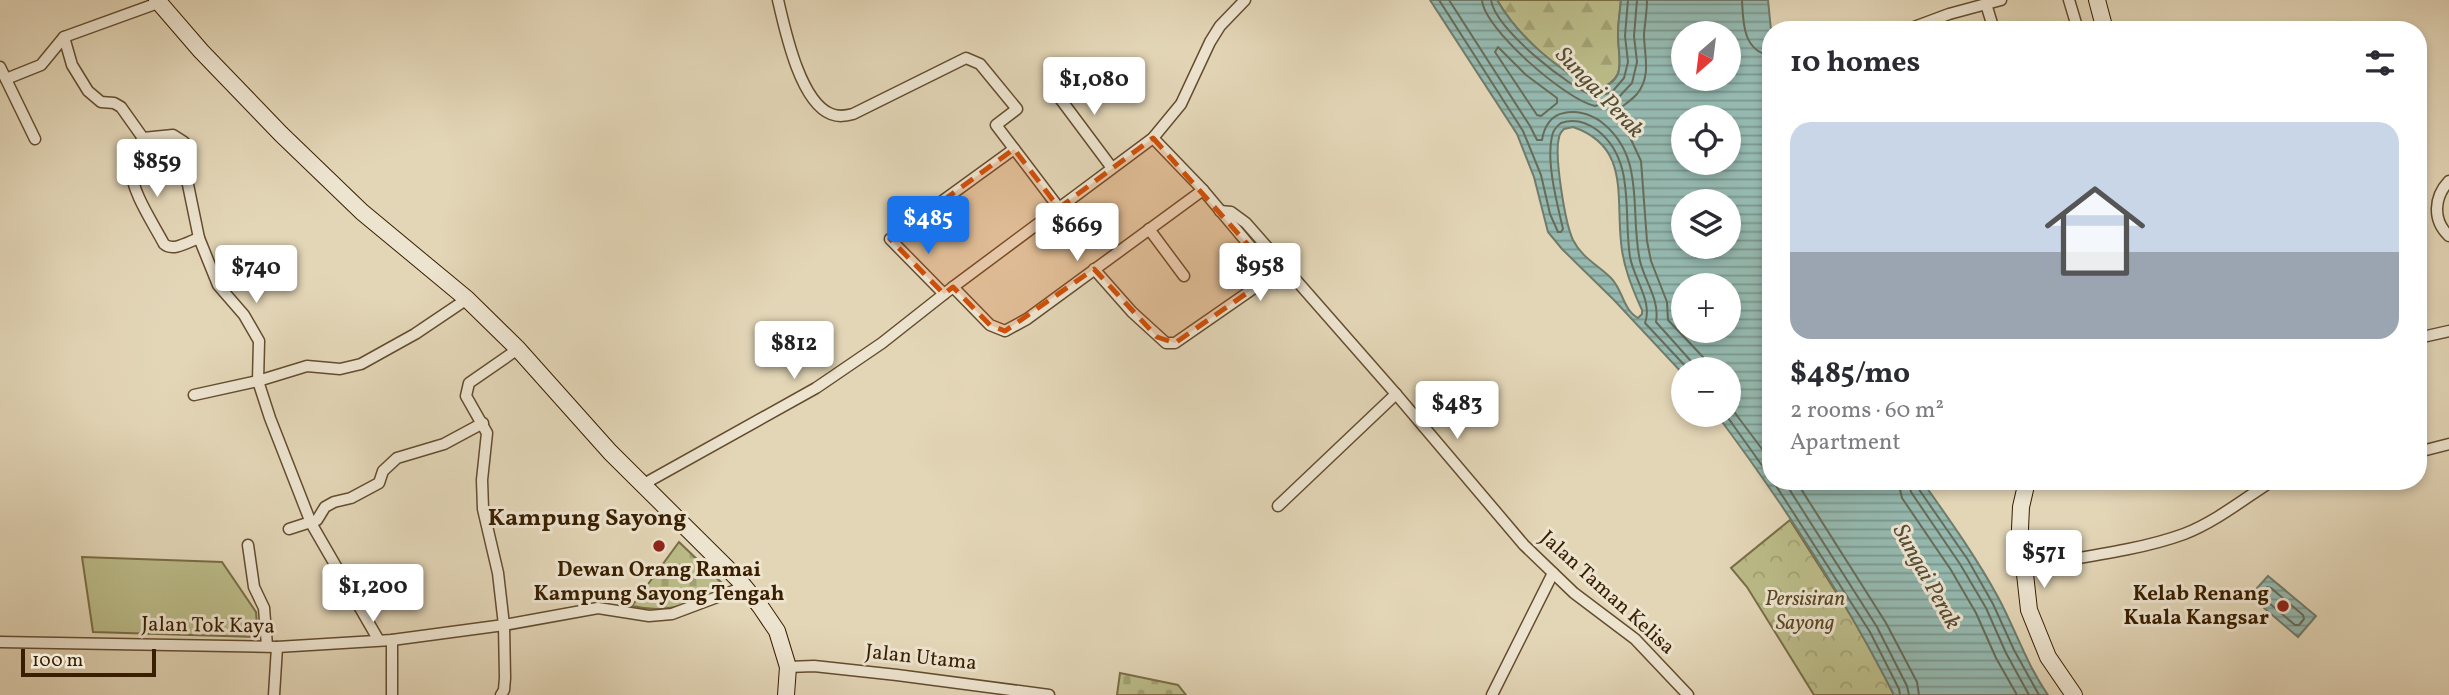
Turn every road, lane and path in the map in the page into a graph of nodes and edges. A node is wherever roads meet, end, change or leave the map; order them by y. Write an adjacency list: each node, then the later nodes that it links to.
1 (778, 0): 19 (street)
2 (1245, 0): 17 (street)
3 (2001, 0): 7 (street)
4 (2069, 0): 10 (street)
5 (2097, 0): 11 (main road)
6 (158, 2): 12 (street); 31 (main road)
7 (1986, 4): 8 (street); 9 (street)
8 (1931, 21)
9 (1991, 21)
10 (2075, 21)
11 (2103, 21)
12 (64, 37): 14 (street); 16 (street)
13 (0, 67): 14 (street)
14 (6, 79): 18 (street)
15 (1050, 85): 20 (street)
16 (143, 138): 27 (street); 27 (street)
17 (1153, 138): 20 (street); 22 (street)
18 (35, 139)
19 (1014, 149): 23 (street); 30 (street)
20 (1112, 168): 23 (street)
21 (2449, 181): 26 (street)
22 (1203, 190): 24 (street); 25 (street)
23 (1059, 208): 30 (street)
24 (1220, 211): 28 (street); 36 (street, Jalan Taman Kelisa)
25 (1149, 229): 28 (street); 29 (street)
26 (2449, 236)
27 (199, 238): 35 (street)
28 (1094, 270): 30 (street)
29 (1184, 275)
30 (948, 291): 41 (street)
31 (467, 299): 34 (main road); 35 (street)
32 (2449, 331): 33 (street)
33 (2427, 336)
34 (518, 349): 38 (street); 41 (main road)
35 (258, 381): 37 (street); 45 (street)
36 (1396, 394): 44 (street); 49 (street, Jalan Taman Kelisa)
37 (194, 395)
38 (483, 423): 45 (street); 51 (street)
39 (2449, 444): 40 (street)
40 (2427, 450)
41 (642, 485): 50 (main road)
42 (2025, 490): 48 (main road)
43 (2258, 490): 48 (street)
44 (1278, 506)
45 (311, 523): 46 (street); 52 (street)
46 (289, 529)
47 (248, 545): 55 (street)
48 (2025, 567): 64 (main road)
49 (1553, 573): 62 (street); 63 (street, Jalan Taman Kelisa)
50 (744, 587): 51 (street, Jalan Tok Kaya); 56 (main road)
51 (504, 625): 53 (street, Jalan Tok Kaya); 59 (street)
52 (378, 639): 53 (street, Jalan Tok Kaya); 55 (street, Jalan Tok Kaya)
53 (392, 640): 58 (street)
54 (0, 642): 55 (street, Jalan Tok Kaya)
55 (272, 646): 57 (street)
56 (788, 667): 60 (main road); 61 (street, Jalan Utama)
57 (274, 695)
58 (392, 695)
59 (501, 695)
60 (786, 695)
61 (1049, 695)
62 (1492, 695)
63 (1688, 695)
64 (2074, 695)

